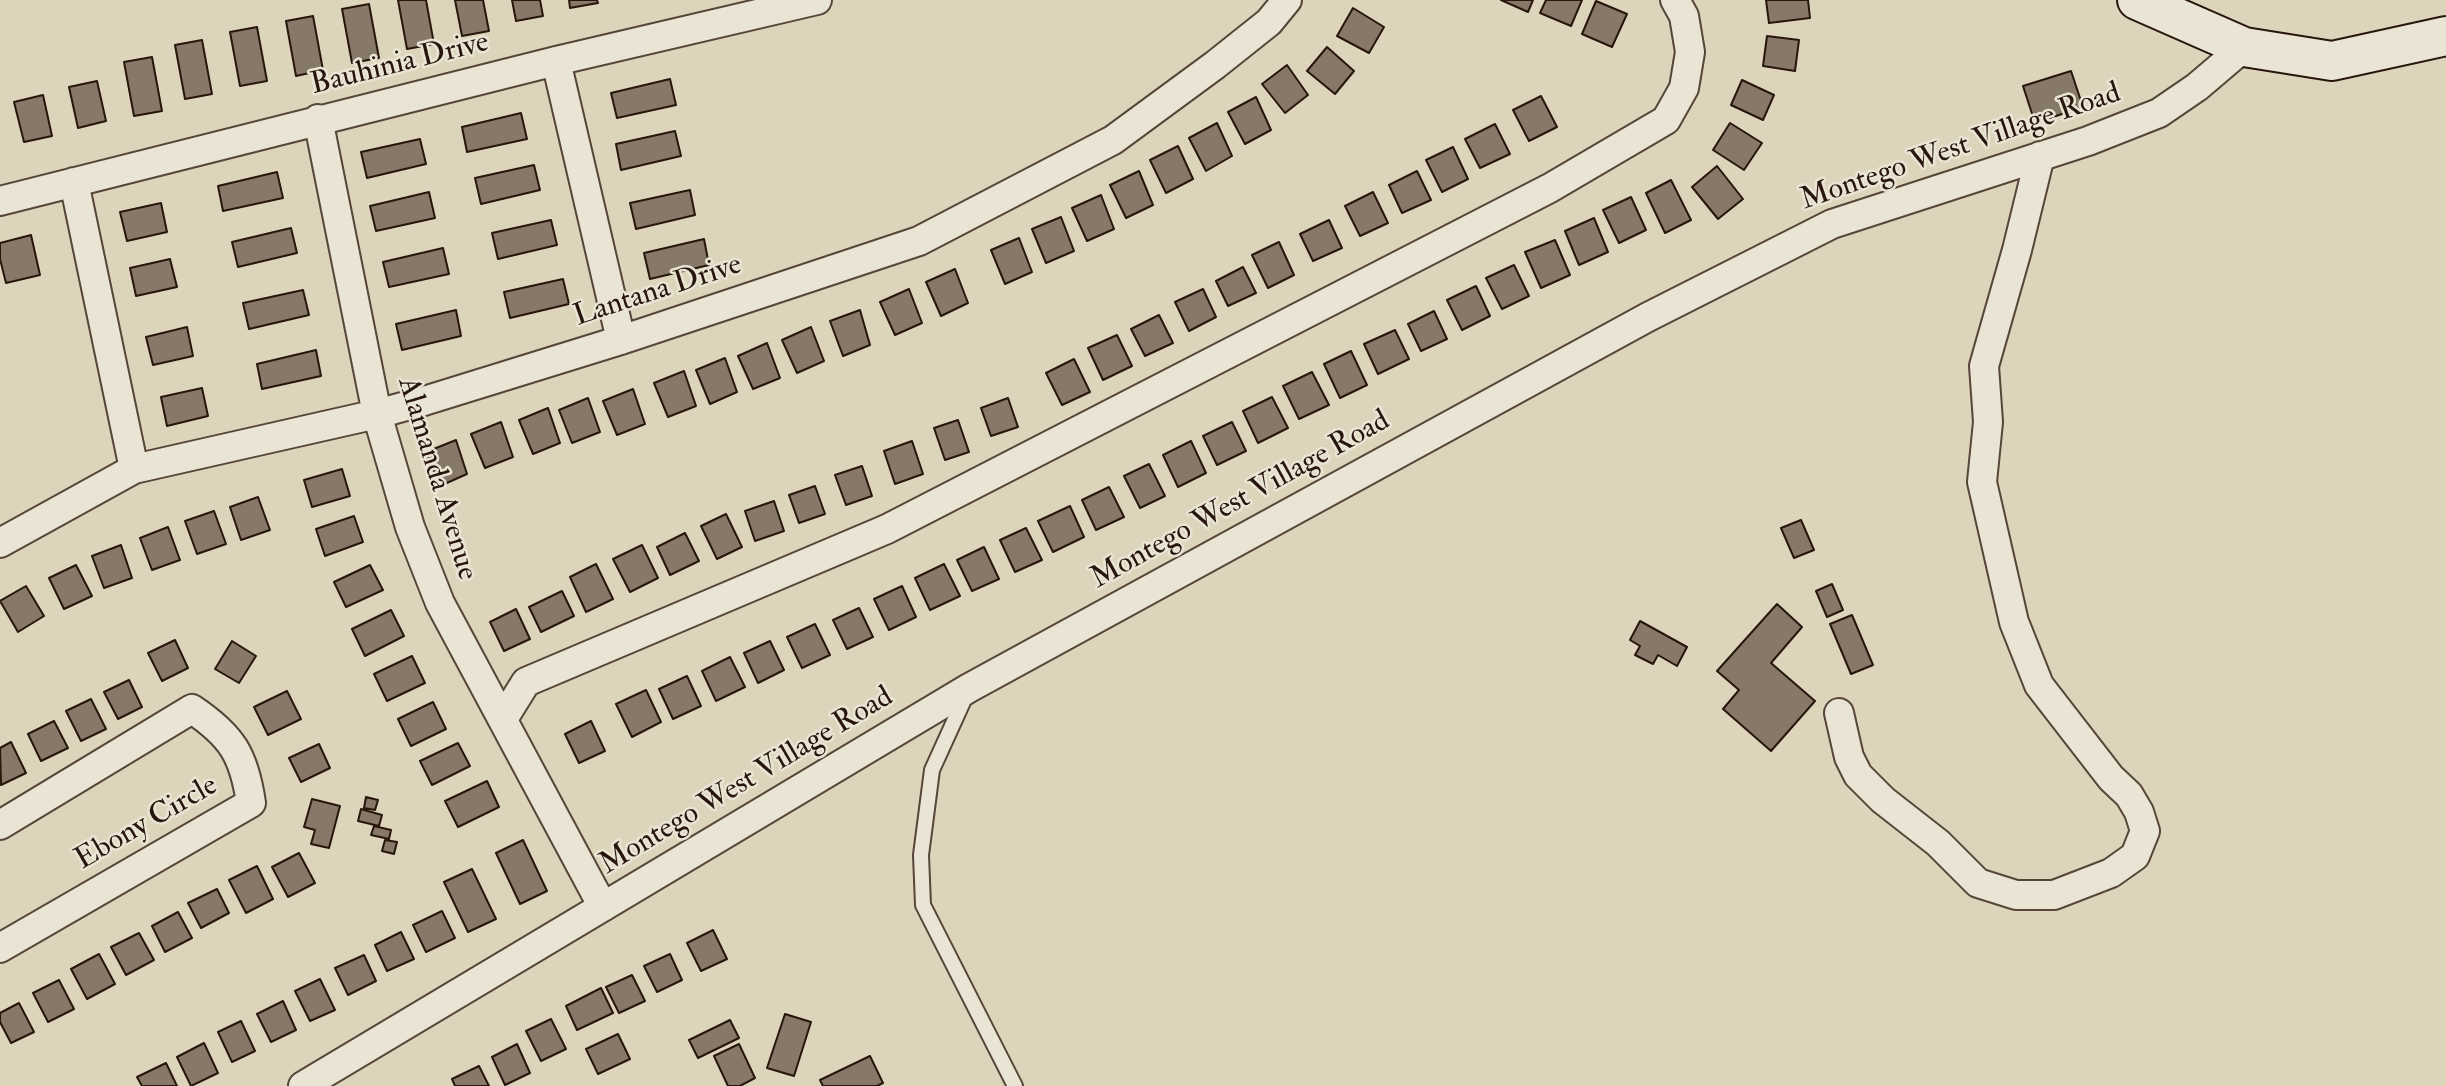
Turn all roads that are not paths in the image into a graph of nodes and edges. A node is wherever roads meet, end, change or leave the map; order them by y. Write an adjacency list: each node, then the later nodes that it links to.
1 (817, 0): 7 (street, Bauhinia Drive)
2 (1287, 0): 12 (street, Lantana Drive)
3 (1675, 0): 18 (street)
4 (2137, 0): 6 (street)
5 (2446, 36): 6 (street)
6 (2244, 47): 9 (street, Montego West Village Road)
7 (556, 61): 8 (street, Bauhinia Drive); 12 (street)
8 (318, 119): 10 (street, Bauhinia Drive); 13 (street, Alamanda Avenue)
9 (2040, 156): 16 (street, Montego West Village Road); 17 (street)
10 (74, 182): 11 (street, Bauhinia Drive); 14 (street)
11 (0, 201)
12 (621, 340): 13 (street, Lantana Drive)
13 (377, 414): 14 (street, Lantana Drive); 18 (street, Alamanda Avenue)
14 (134, 469): 15 (street, Lantana Drive)
15 (0, 543)
16 (970, 688): 20 (street, Montego West Village Road); 23 (lane)
17 (1839, 713)
18 (503, 719): 20 (street, Alamanda Avenue)
19 (0, 825): 21 (street, Ebony Circle)
20 (603, 907): 22 (street, Montego West Village Road)
21 (0, 948)
22 (303, 1086)
23 (1015, 1086)

